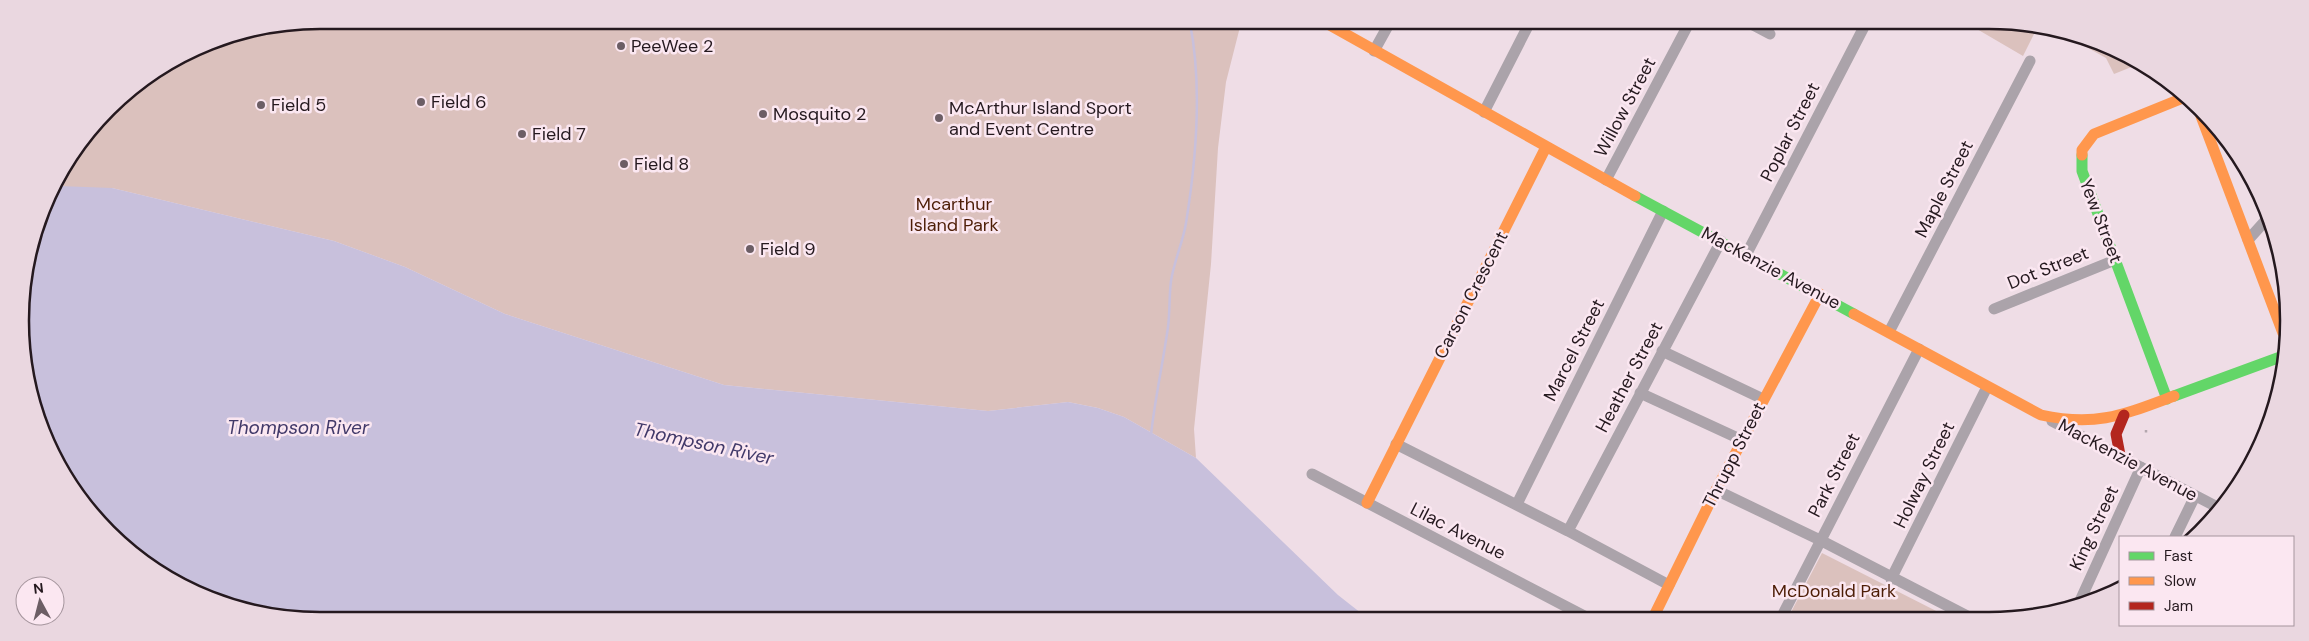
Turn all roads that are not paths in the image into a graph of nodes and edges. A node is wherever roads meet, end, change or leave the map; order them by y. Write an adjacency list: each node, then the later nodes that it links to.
1 (1336, 29): 8 (street, MacKenzie Avenue)
2 (1386, 29): 8 (street)
3 (1526, 29): 11 (street)
4 (1685, 29): 14 (street, Willow Street)
5 (1761, 29): 7 (street)
6 (1864, 29): 19 (street, Poplar Street)
7 (1770, 34)
8 (1374, 51): 11 (street, MacKenzie Avenue)
9 (2030, 61): 24 (street, Maple Street)
10 (2179, 99): 20 (street, Yew Street)
11 (1484, 112): 13 (street, MacKenzie Avenue)
12 (2204, 124): 17 (street)
13 (1546, 147): 14 (street, MacKenzie Avenue); 35 (street, Carson Crescent)
14 (1606, 180): 15 (street, MacKenzie Avenue)
15 (1663, 210): 18 (street, MacKenzie Avenue); 42 (street, Marcel Street)
16 (2263, 223): 17 (street)
17 (2248, 240): 23 (street)
18 (1721, 241): 19 (street, MacKenzie Avenue); 26 (street, Heather Street)
19 (1746, 255): 21 (street, MacKenzie Avenue)
20 (2115, 260): 22 (street, Dot Street); 31 (street, Yew Street)
21 (1820, 294): 24 (street, MacKenzie Avenue); 30 (street, Thrupp Street)
22 (1994, 309)
23 (2280, 325)
24 (1888, 332): 25 (street, MacKenzie Avenue)
25 (1919, 349): 28 (street, MacKenzie Avenue); 46 (street, Park Street)
26 (1662, 351): 29 (street, Heather Street); 30 (street)
27 (2278, 358): 31 (street)
28 (1987, 387): 32 (street, MacKenzie Avenue); 47 (street, Holway Street)
29 (1640, 393): 34 (street); 44 (street, Heather Street)
30 (1763, 399): 34 (street, Thrupp Street)
31 (2167, 399): 33 (street)
32 (2041, 415): 33 (street); 36 (street, MacKenzie Avenue)
33 (2124, 415): 36 (street)
34 (1742, 440): 39 (street, Thrupp Street)
35 (1396, 444): 41 (street, Carson Crescent); 42 (street)
36 (2120, 455): 37 (street, MacKenzie Avenue)
37 (2141, 467): 40 (street, MacKenzie Avenue); 49 (street, King Street)
38 (1312, 474): 41 (street, Lilac Avenue)
39 (1716, 490): 46 (street); 48 (street, Thrupp Street)
40 (2196, 496): 43 (street, MacKenzie Avenue); 45 (street)
41 (1367, 503): 50 (street, Lilac Avenue)
42 (1516, 504): 44 (street)
43 (2214, 506)
44 (1568, 530): 48 (street)
45 (2176, 536)
46 (1820, 540): 47 (street); 52 (street, Park Street)
47 (1891, 579): 53 (street)
48 (1669, 585): 51 (street, Thrupp Street)
49 (2081, 597)
50 (1576, 612)
51 (1656, 612)
52 (1784, 612)
53 (1959, 612)

